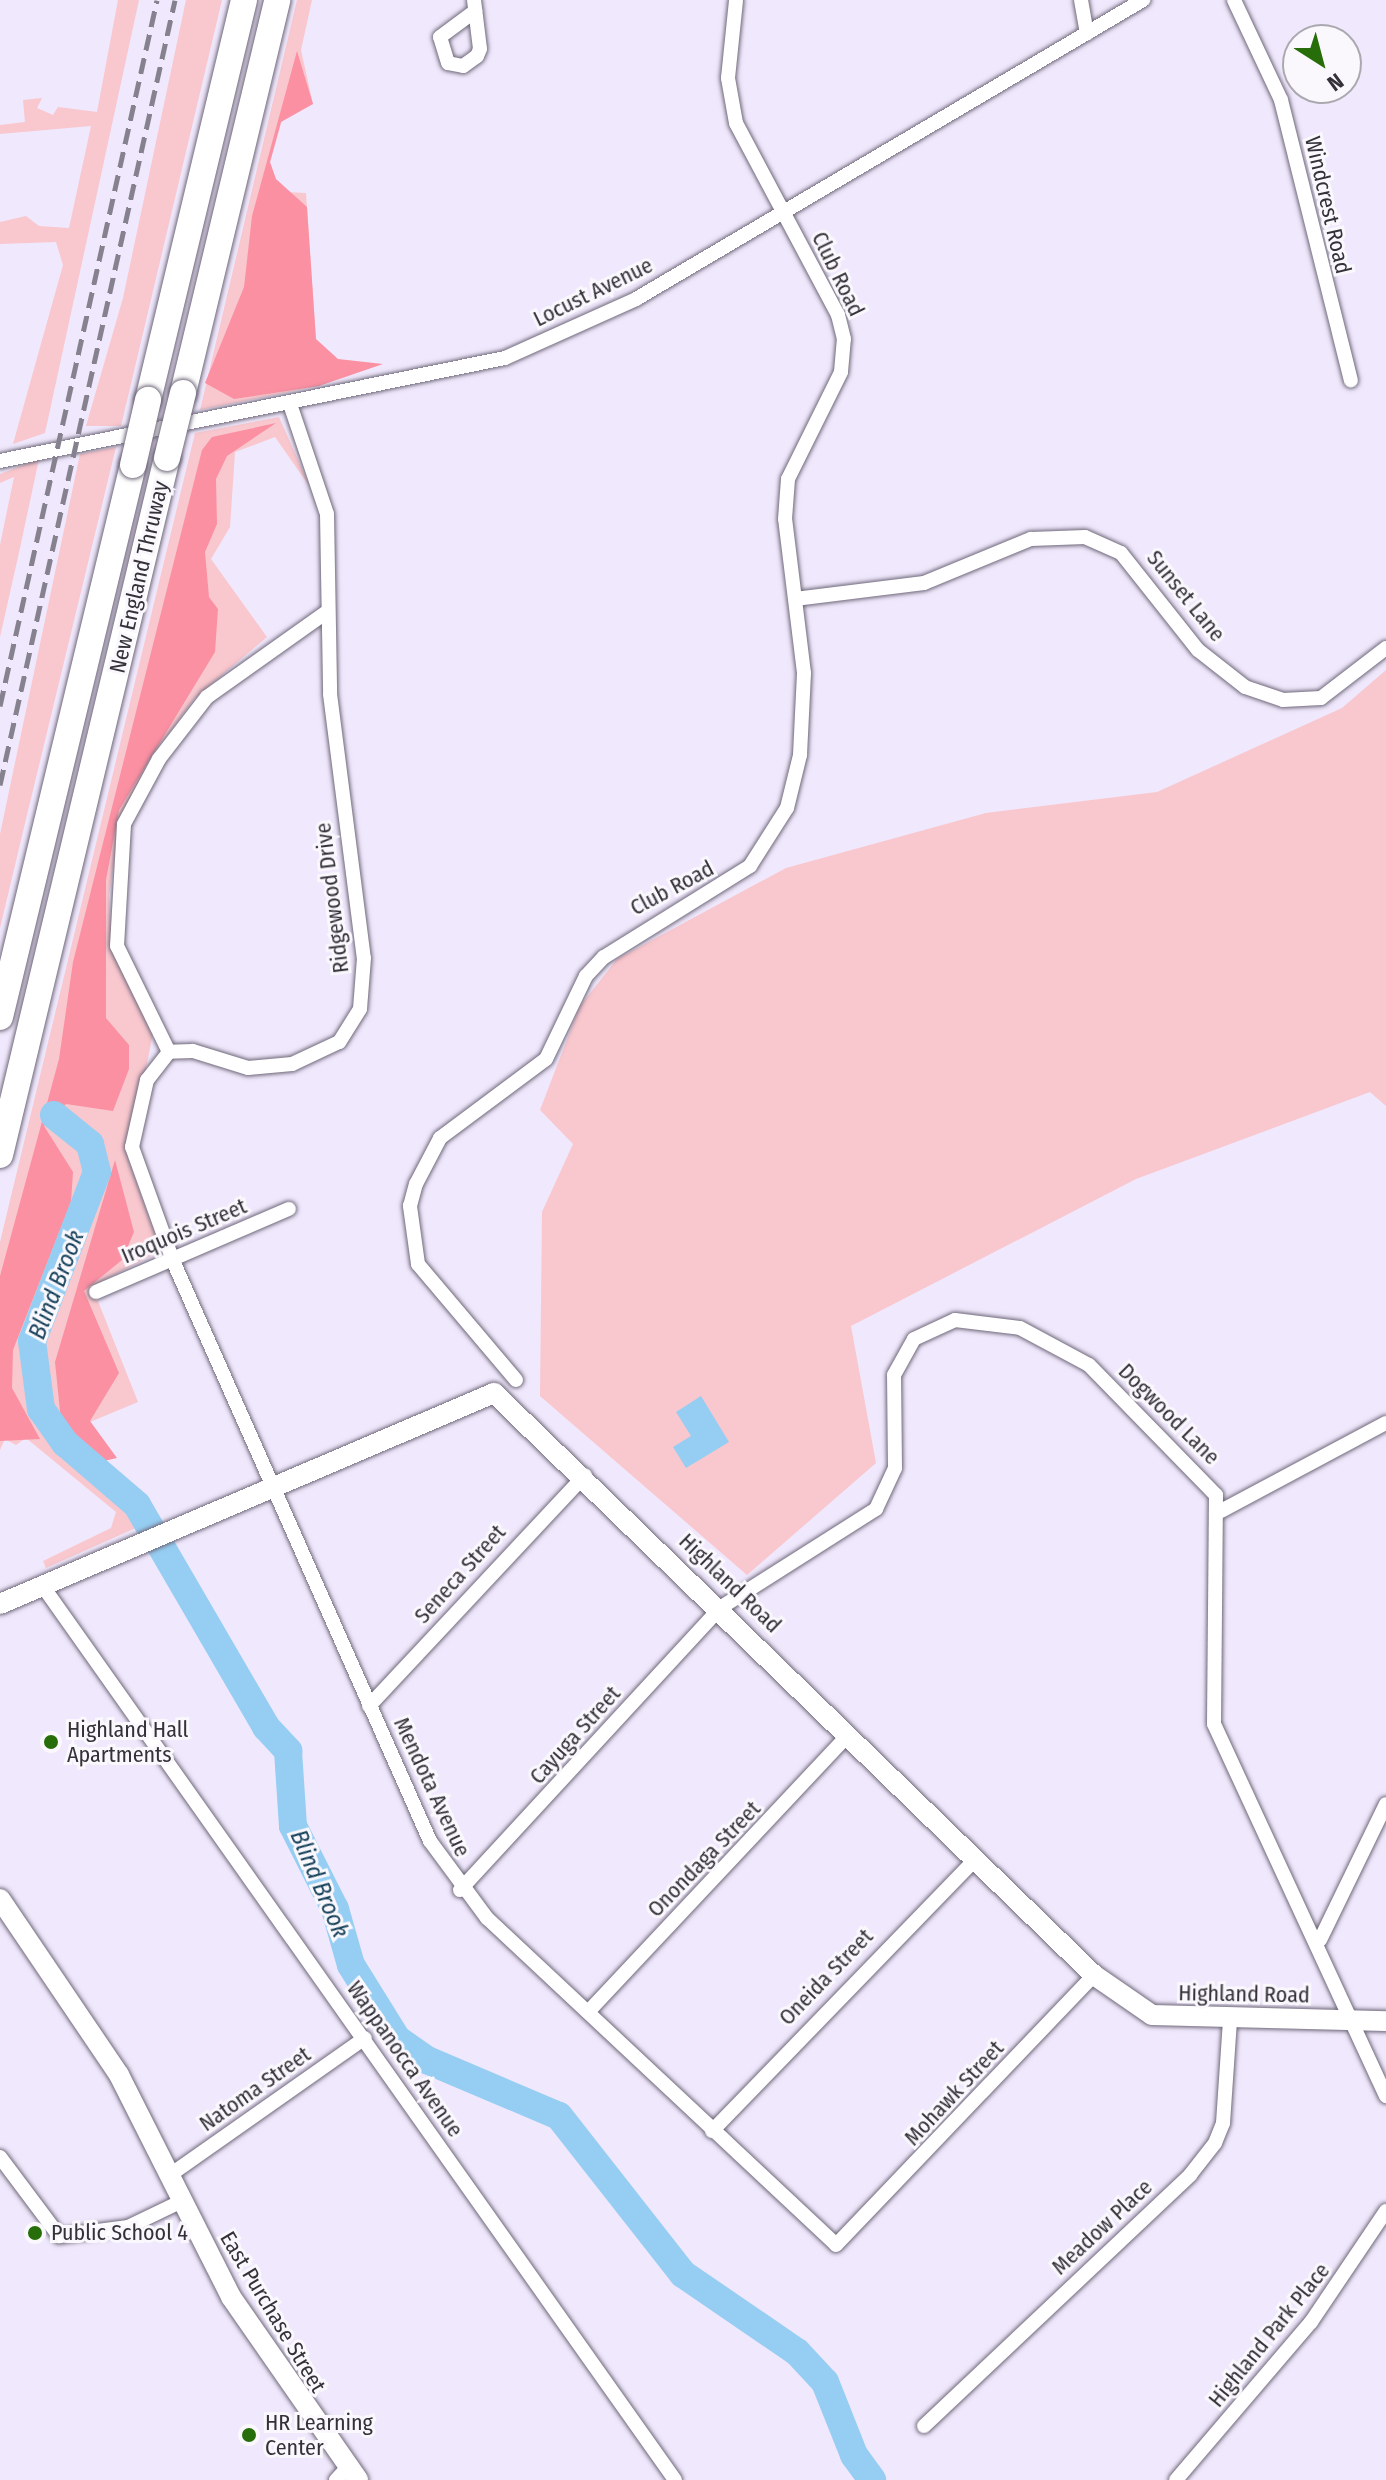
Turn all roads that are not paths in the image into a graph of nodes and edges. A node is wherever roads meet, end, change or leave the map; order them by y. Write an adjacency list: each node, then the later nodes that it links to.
1 (244, 0): 15 (highway, New England Thruway, bridge)
2 (277, 0): 17 (highway, New England Thruway, bridge)
3 (736, 0): 8 (street, Club Road)
4 (1081, 0): 7 (street)
5 (1143, 0): 7 (street, Locust Avenue)
6 (1234, 0): 9 (street, Windcrest Road)
7 (1087, 33): 8 (street, Locust Avenue)
8 (783, 215): 10 (street, Locust Avenue); 12 (street, Club Road)
9 (1351, 380)
10 (290, 404): 11 (street, Locust Avenue); 13 (street, Ridgewood Drive)
11 (0, 461)
12 (795, 599): 14 (street, Sunset Lane); 21 (street, Club Road)
13 (325, 613): 16 (street); 16 (street, Ridgewood Drive)
14 (1386, 648)
15 (0, 1017)
16 (169, 1052): 19 (street)
17 (0, 1155)
18 (289, 1209): 19 (street, Iroquois Street)
19 (173, 1261): 20 (street, Iroquois Street); 24 (street, Mendota Avenue)
20 (96, 1292)
21 (516, 1380)
22 (1386, 1423): 25 (street)
23 (585, 1475): 24 (street, Highland Road); 28 (street, Highland Road); 29 (street, Seneca Street)
24 (272, 1484): 26 (street, Highland Road); 29 (street, Mendota Avenue)
25 (1221, 1511): 28 (street, Dogwood Lane); 35 (street)
26 (42, 1585): 27 (street, Highland Road); 41 (street, Wappanocca Avenue)
27 (0, 1604)
28 (720, 1608): 30 (street, Highland Road); 33 (street, Cayuga Street)
29 (369, 1706): 33 (street, Mendota Avenue)
30 (849, 1734): 32 (street, Highland Road); 37 (street, Onondaga Street)
31 (1386, 1804): 35 (street)
32 (976, 1859): 36 (street, Highland Road); 43 (street, Oneida Street)
33 (460, 1890): 37 (street, Mendota Avenue)
34 (0, 1899): 45 (street)
35 (1320, 1940): 39 (street)
36 (1094, 1975): 38 (street, Highland Road); 48 (street, Mohawk Street)
37 (588, 2012): 43 (street, Mendota Avenue)
38 (1230, 2019): 39 (street, Highland Road); 49 (street, Meadow Place)
39 (1347, 2020): 40 (street, Highland Road); 42 (street)
40 (1386, 2021)
41 (365, 2038): 45 (street, Natoma Street); 51 (street, Wappanocca Avenue)
42 (1386, 2096)
43 (712, 2131): 48 (street, Mendota Avenue)
44 (0, 2157): 46 (street)
45 (170, 2175): 46 (street, East Purchase Street)
46 (182, 2201): 50 (street, East Purchase Street)
47 (1386, 2211): 52 (street, Highland Park Place)
48 (847, 2242)
49 (924, 2426)
50 (347, 2476)
51 (675, 2480)
52 (1176, 2480)

